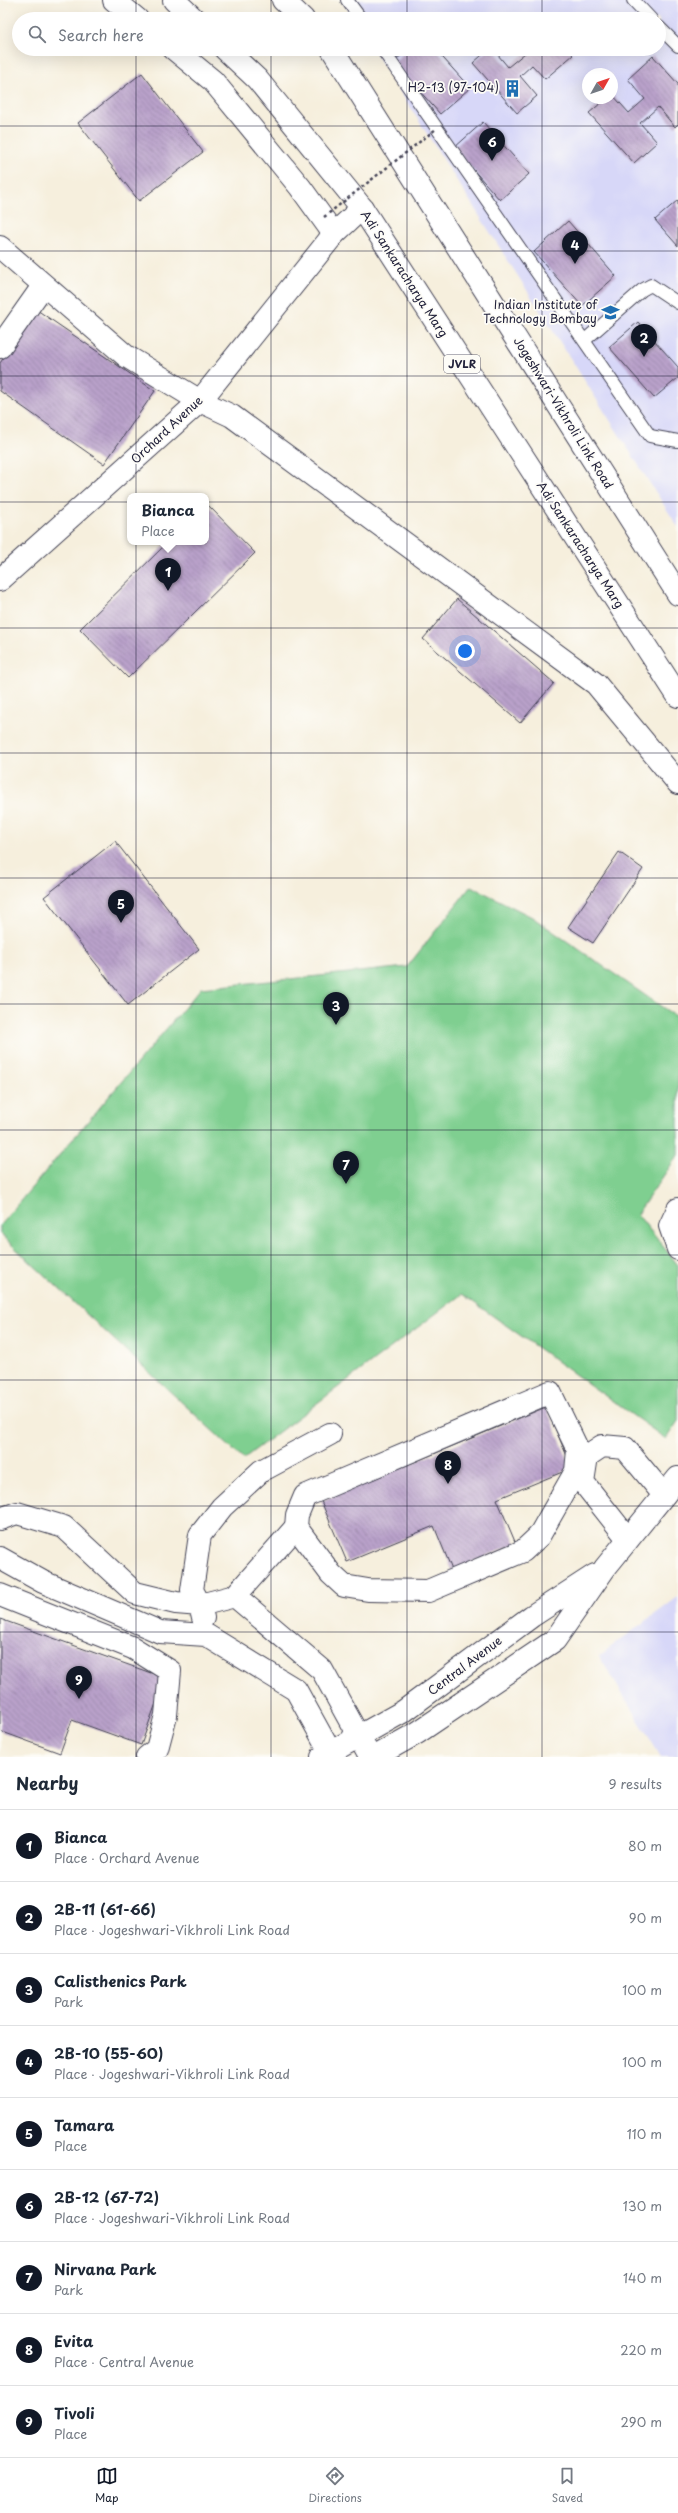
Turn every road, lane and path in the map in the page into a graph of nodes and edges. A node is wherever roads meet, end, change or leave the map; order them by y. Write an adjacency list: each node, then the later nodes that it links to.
1 (114, 0): 6 (street)
2 (174, 0): 7 (street)
3 (283, 0): 8 (street)
4 (347, 0): 9 (lane)
5 (633, 0): 10 (lane)
6 (129, 12)
7 (187, 12)
8 (296, 12)
9 (355, 12)
10 (645, 12)
11 (666, 34): 12 (lane)
12 (678, 46)
13 (183, 56): 19 (street)
14 (232, 56): 18 (street, Adi Sankaracharya Marg / JVLR)
15 (336, 56): 28 (street, Jogeshwari-Vikhroli Link Road)
16 (387, 56): 23 (lane)
17 (436, 130): 19 (path, bridge)
18 (362, 208): 19 (street, Orchard Avenue); 29 (street, Adi Sankaracharya Marg / JVLR)
19 (329, 226): 25 (street, Orchard Avenue)
20 (0, 246): 21 (street)
21 (43, 286): 24 (street); 25 (street)
22 (678, 303): 23 (lane)
23 (585, 340): 26 (lane)
24 (0, 347)
25 (200, 401): 27 (street, Orchard Avenue); 30 (street)
26 (678, 441)
27 (0, 580)
28 (678, 594)
29 (678, 696)
30 (678, 783)
31 (678, 1209): 32 (street)
32 (678, 1249)
33 (330, 1434): 43 (street)
34 (678, 1478): 35 (street, Central Avenue)
35 (664, 1495): 38 (street, Central Avenue); 38 (street)
36 (0, 1519): 43 (street)
37 (296, 1527): 37 (street); 42 (street)
38 (628, 1539): 40 (street, Central Avenue)
39 (0, 1558): 44 (street)
40 (605, 1568): 47 (street, Central Avenue); 51 (street, Central Avenue)
41 (0, 1595): 49 (street)
42 (235, 1596): 43 (street); 45 (street)
43 (200, 1605): 44 (street)
44 (206, 1634): 46 (street)
45 (329, 1680): 46 (street); 47 (street)
46 (301, 1698): 48 (street)
47 (359, 1737): 48 (street, Central Avenue); 50 (street)
48 (329, 1755)
49 (147, 1757)
50 (370, 1757)
51 (374, 1757)

